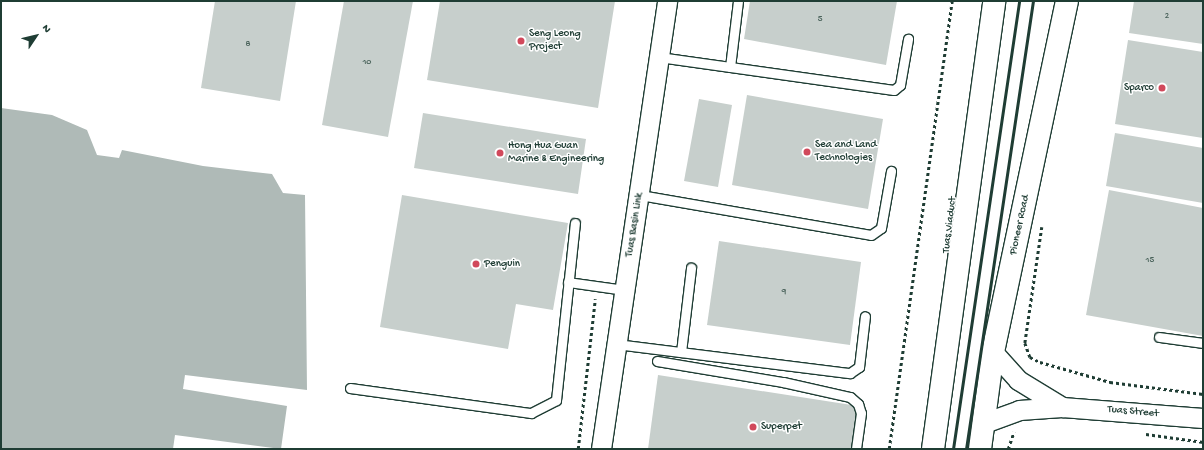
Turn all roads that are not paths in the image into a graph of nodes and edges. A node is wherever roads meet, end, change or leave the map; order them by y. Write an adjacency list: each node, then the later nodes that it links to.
1 (667, 1): 7 (street, Tuas Basin Link)
2 (738, 1): 8 (lane)
3 (979, 1): 28 (main road, Tuas Viaduct)
4 (994, 1): 29 (main road)
5 (1067, 1): 20 (main road, Pioneer Road)
6 (908, 39): 8 (lane)
7 (659, 57): 8 (lane); 10 (street, Tuas Basin Link)
8 (730, 67)
9 (891, 171): 10 (lane)
10 (640, 195): 14 (street, Tuas Basin Link)
11 (576, 223): 13 (lane)
12 (691, 268): 19 (lane)
13 (568, 282): 14 (lane); 22 (lane)
14 (625, 290): 18 (street, Tuas Basin Link)
15 (865, 316): 19 (lane)
16 (1158, 337): 17 (lane)
17 (1203, 343)
18 (616, 344): 19 (lane); 26 (street, Tuas Basin Link)
19 (681, 352)
20 (993, 352): 23 (street, Tuas Street); 25 (main road, Pioneer Road)
21 (658, 361): 27 (lane)
22 (350, 388)
23 (1062, 407): 24 (street, Tuas Street); 25 (street, Tuas Street)
24 (1203, 418)
25 (984, 422): 30 (main road, Pioneer Road)
26 (601, 449)
27 (856, 449)
28 (920, 449)
29 (933, 449)
30 (980, 449)

